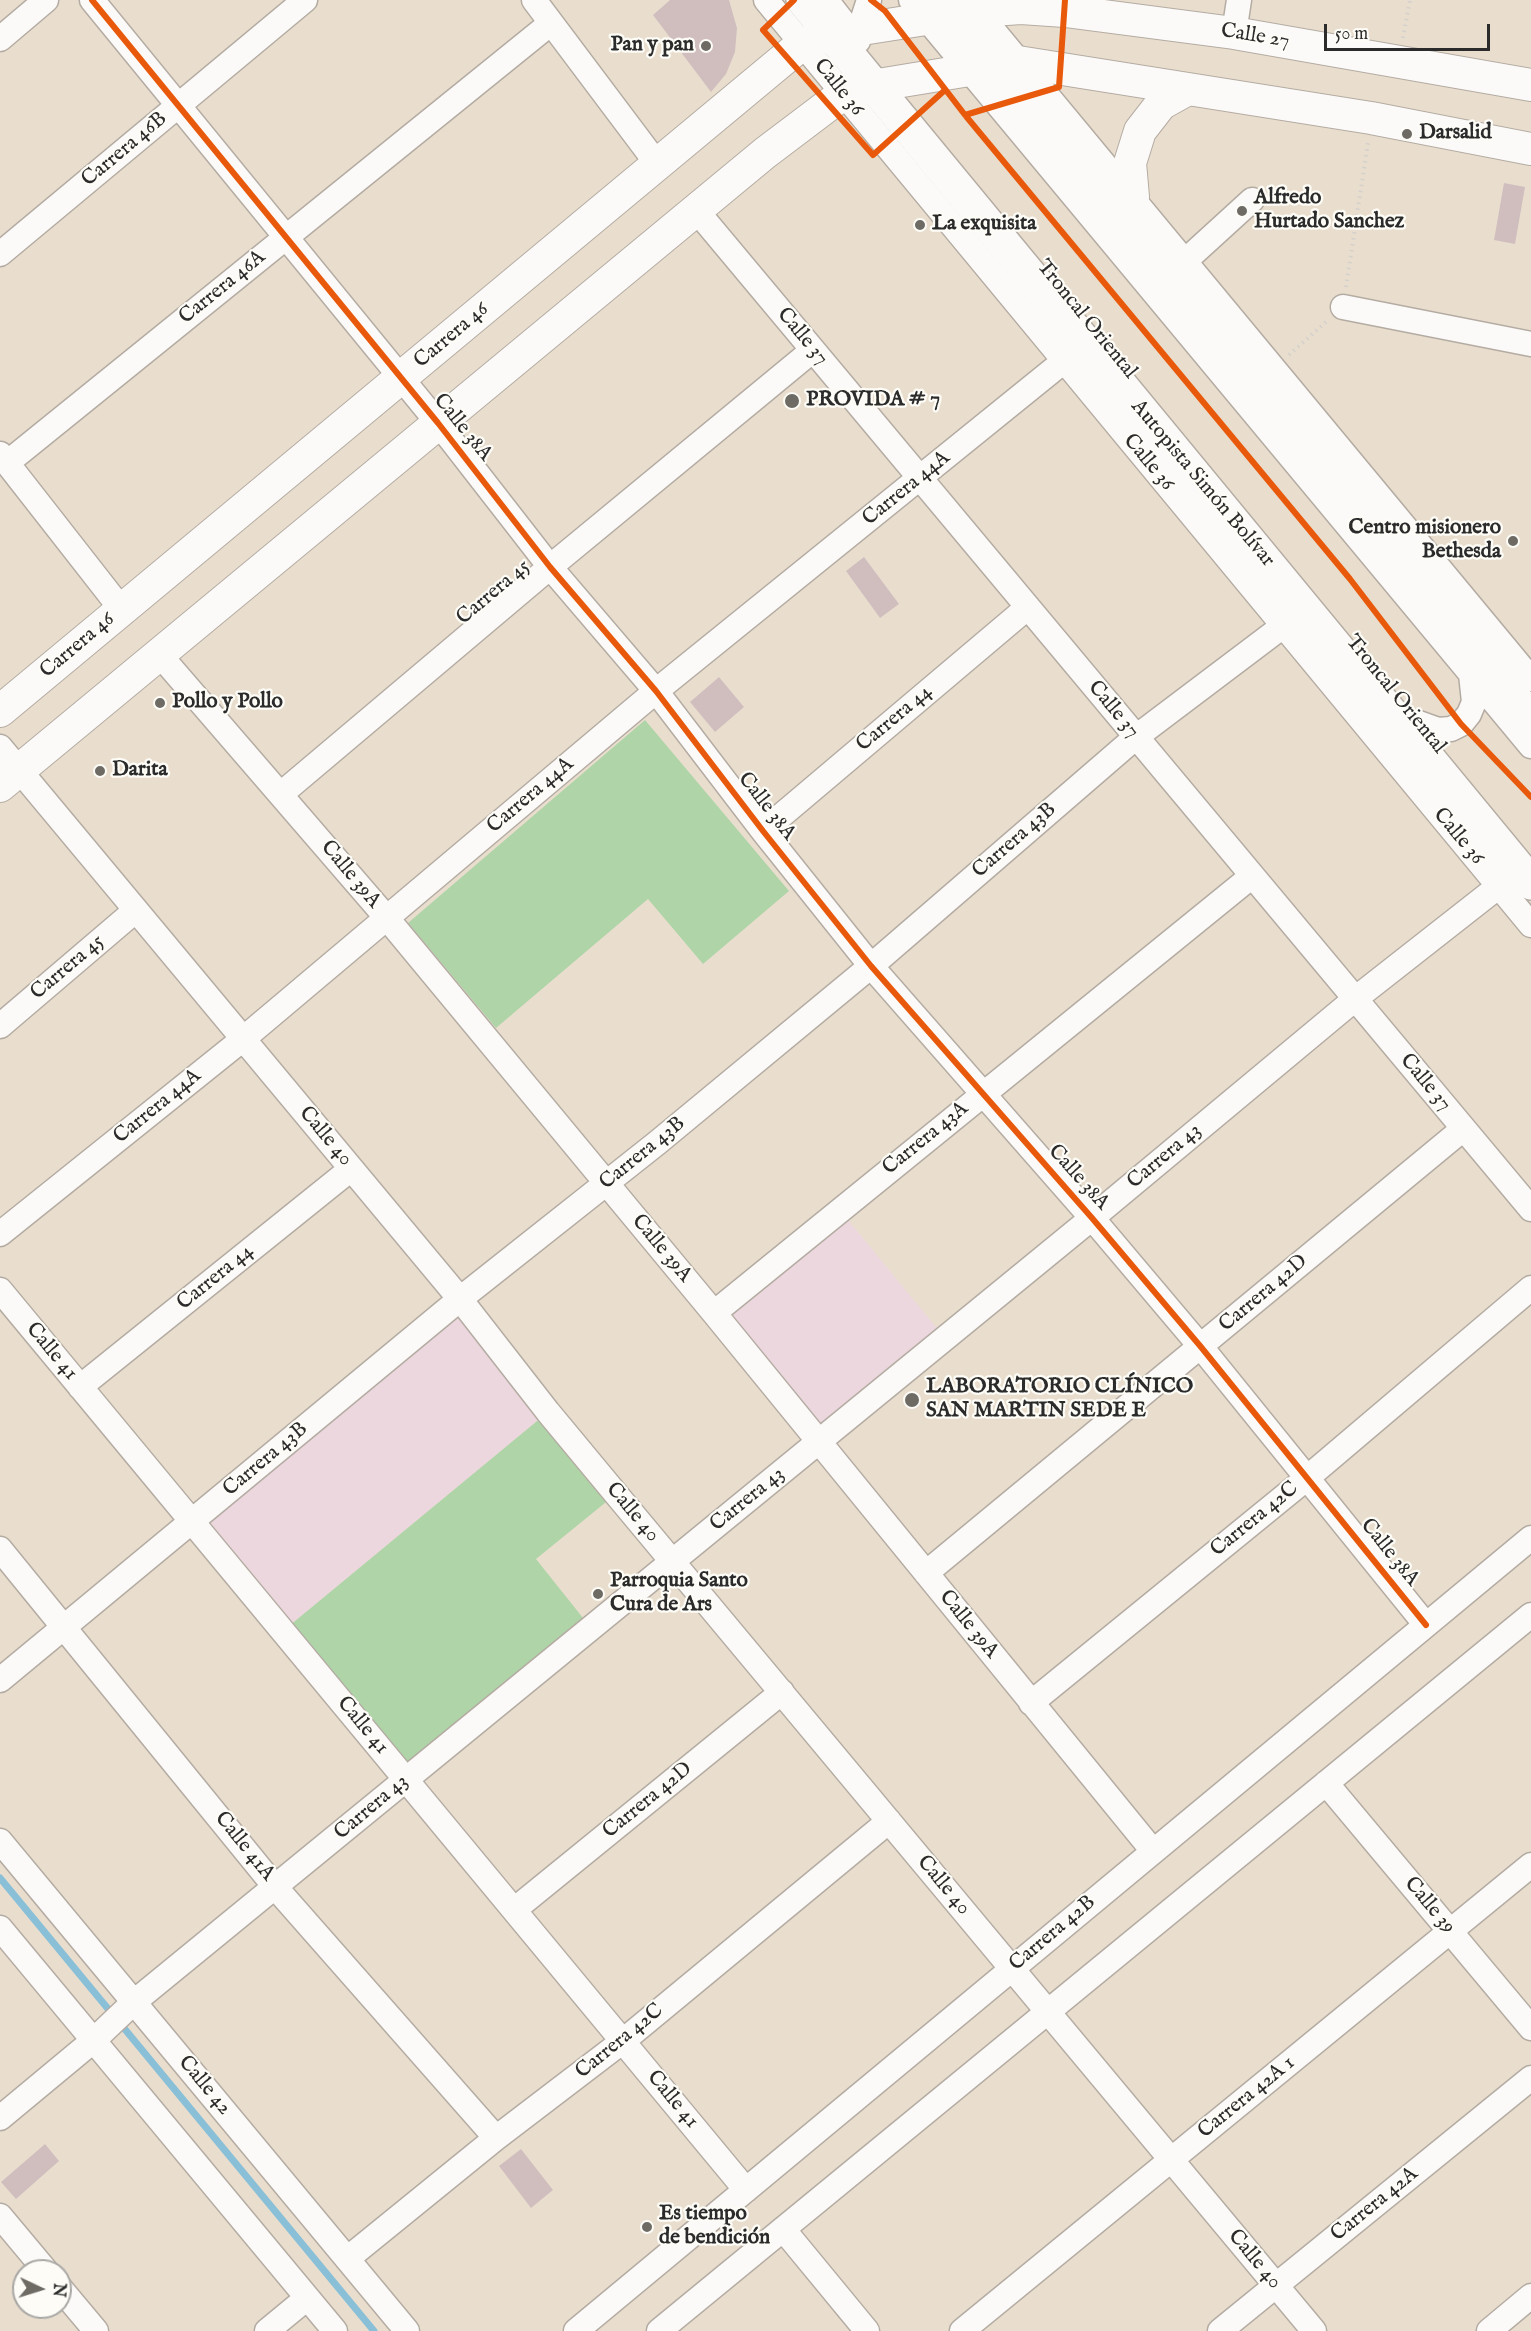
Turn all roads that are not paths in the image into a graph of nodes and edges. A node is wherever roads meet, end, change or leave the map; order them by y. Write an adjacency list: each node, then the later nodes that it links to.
1 (46, 0): 13 (street)
2 (92, 0): 19 (street, Calle 38A)
3 (305, 0): 19 (street, Carrera 46B)
4 (534, 0): 11 (street)
5 (766, 0): 14 (street, Calle 36)
6 (803, 0): 14 (highway)
7 (826, 0): 14 (street)
8 (869, 0): 14 (street)
9 (1239, 0): 12 (street)
10 (944, 8): 12 (main road, Calle 27); 14 (main road); 15 (highway)
11 (552, 23): 21 (street); 25 (street, Carrera 46A)
12 (1234, 33): 16 (main road, Calle 27)
13 (0, 39)
14 (841, 40): 17 (highway, Calle 36); 17 (street, Calle 36); 21 (main road, Carrera 46)
15 (992, 66): 17 (main road); 18 (main road); 22 (street); 41 (street); 45 (highway)
16 (1531, 85)
17 (868, 87): 24 (main road); 31 (street, Calle 36); 46 (street, Troncal Oriental); 54 (highway, Autopista Simón Bolívar)
18 (1188, 89): 20 (main road); 22 (main road)
19 (179, 106): 25 (street, Calle 38A); 26 (street, Carrera 46B)
20 (1531, 149)
21 (658, 165): 32 (main road, Carrera 46)
22 (1133, 197): 27 (street)
23 (1252, 200): 27 (street)
24 (696, 210): 30 (street, Calle 37); 33 (main road)
25 (285, 238): 32 (street, Calle 38A); 34 (street, Carrera 46A)
26 (0, 254)
27 (1184, 262): 42 (street)
28 (1343, 307): 29 (street)
29 (1531, 344)
30 (813, 350): 35 (street, Calle 37); 36 (street, Carrera 45)
31 (1064, 361): 35 (street, Carrera 44A); 39 (street, Calle 36)
32 (400, 378): 33 (street, Calle 38A); 38 (main road, Carrera 46)
33 (438, 423): 36 (street, Calle 38A); 40 (main road)
34 (4, 458): 38 (street)
35 (920, 478): 37 (street, Calle 37); 43 (street, Carrera 44A)
36 (550, 567): 43 (street, Calle 38A); 50 (street, Carrera 45)
37 (1028, 607): 47 (street, Calle 37); 51 (street, Carrera 44)
38 (122, 610): 44 (main road, Carrera 46)
39 (1284, 626): 47 (street, Carrera 43B); 55 (street, Calle 36)
40 (159, 654): 49 (main road); 50 (street, Calle 39A)
41 (1471, 674): 46 (street); 48 (street)
42 (1529, 674)
43 (656, 691): 51 (street, Calle 38A); 57 (street, Carrera 44A)
44 (0, 711)
45 (1531, 718)
46 (1416, 722): 52 (street, Troncal Oriental)
47 (1136, 737): 53 (street, Calle 37); 59 (street, Carrera 43B)
48 (1531, 746)
49 (6, 768): 56 (street, Calle 40)
50 (281, 794): 57 (street, Calle 39A)
51 (763, 831): 59 (street, Calle 38A)
52 (1531, 861)
53 (1252, 876): 60 (street, Calle 37); 63 (street, Carrera 43A)
54 (1531, 883)
55 (1499, 886): 58 (street, Calle 36); 60 (street, Carrera 43)
56 (136, 910): 61 (street, Carrera 45); 62 (street, Calle 40)
57 (386, 917): 62 (street, Carrera 44A); 66 (street, Calle 39A)
58 (1531, 925)
59 (871, 966): 63 (street, Calle 38A); 66 (street, Carrera 43B)
60 (1355, 999): 64 (street, Calle 37); 68 (street, Carrera 43)
61 (0, 1026)
62 (243, 1039): 65 (street, Calle 40); 69 (street, Carrera 44A)
63 (981, 1094): 68 (street, Calle 38A); 73 (street, Carrera 43A)
64 (1464, 1129): 67 (street, Calle 37); 74 (street, Carrera 42D)
65 (351, 1169): 72 (street, Calle 40); 75 (street, Carrera 44)
66 (607, 1183): 72 (street, Carrera 43B); 73 (street, Calle 39A)
67 (1531, 1209)
68 (1092, 1218): 74 (street, Calle 38A); 76 (street, Carrera 43)
69 (0, 1234)
70 (1531, 1288): 77 (street, Carrera 42C)
71 (0, 1290): 75 (street, Calle 41)
72 (460, 1299): 78 (street, Carrera 43B); 81 (street, Calle 40)
73 (714, 1313): 76 (street, Calle 39A)
74 (1201, 1347): 77 (street, Calle 38A); 82 (street, Carrera 42D)
75 (81, 1387): 78 (street, Calle 41)
76 (819, 1442): 81 (street, Carrera 43); 82 (street, Calle 39A)
77 (1307, 1478): 84 (street, Calle 38A); 88 (street, Carrera 42C)
78 (192, 1522): 85 (street, Carrera 43B); 89 (street, Calle 41)
79 (1531, 1538): 84 (street, Carrera 42B)
80 (0, 1549): 85 (street, Calle 41A)
81 (672, 1561): 87 (street, Calle 40); 89 (street, Carrera 43)
82 (926, 1573): 88 (street, Calle 39A)
83 (1531, 1615): 90 (street)
84 (1426, 1625): 93 (street, Carrera 42B)
85 (64, 1627): 86 (street, Carrera 43B); 95 (street, Calle 41A)
86 (0, 1680)
87 (782, 1692): 91 (street, Calle 40); 96 (street, Carrera 42D)
88 (1031, 1702): 93 (street, Calle 39A)
89 (406, 1780): 95 (street, Carrera 43); 96 (street, Calle 41)
90 (1326, 1783): 98 (street, Calle 39); 101 (street)
91 (889, 1821): 99 (street, Calle 40); 104 (street, Carrera 42C)
92 (0, 1841): 100 (street, Calle 42)
93 (1153, 1851): 99 (street, Carrera 42B)
94 (1531, 1865): 98 (street, Carrera 42A 1)
95 (276, 1888): 100 (street, Carrera 43); 107 (street, Calle 41A)
96 (514, 1910): 104 (street, Calle 41)
97 (0, 1928): 103 (street)
98 (1450, 1931): 102 (street, Calle 39); 108 (street, Carrera 42A 1)
99 (1012, 1969): 101 (street, Calle 40); 109 (street, Carrera 42B)
100 (131, 2006): 103 (street, Carrera 43); 113 (street, Calle 42)
101 (1048, 2012): 108 (street, Calle 40); 111 (street)
102 (1531, 2028)
103 (98, 2037): 106 (street, Carrera 43); 116 (street)
104 (623, 2041): 107 (street, Carrera 42C); 109 (street, Calle 41)
105 (1531, 2078): 114 (street, Carrera 42A)
106 (0, 2118)
107 (496, 2138): 113 (street, Carrera 42C)
108 (1171, 2160): 114 (street, Calle 40); 125 (street, Carrera 42A 1)
109 (746, 2190): 122 (street, Carrera 42B)
110 (0, 2216): 112 (street)
111 (783, 2229): 123 (street); 124 (street)
112 (36, 2259)
113 (347, 2259): 121 (street, Calle 42)
114 (1276, 2285): 126 (street, Carrera 42A); 127 (street, Calle 40)
115 (1531, 2296): 128 (street)
116 (307, 2298): 119 (street); 120 (street)
117 (72, 2302): 118 (street)
118 (96, 2331)
119 (267, 2331)
120 (335, 2331)
121 (407, 2331)
122 (576, 2331)
123 (659, 2331)
124 (867, 2331)
125 (962, 2331)
126 (1220, 2331)
127 (1314, 2331)
128 (1489, 2331)

